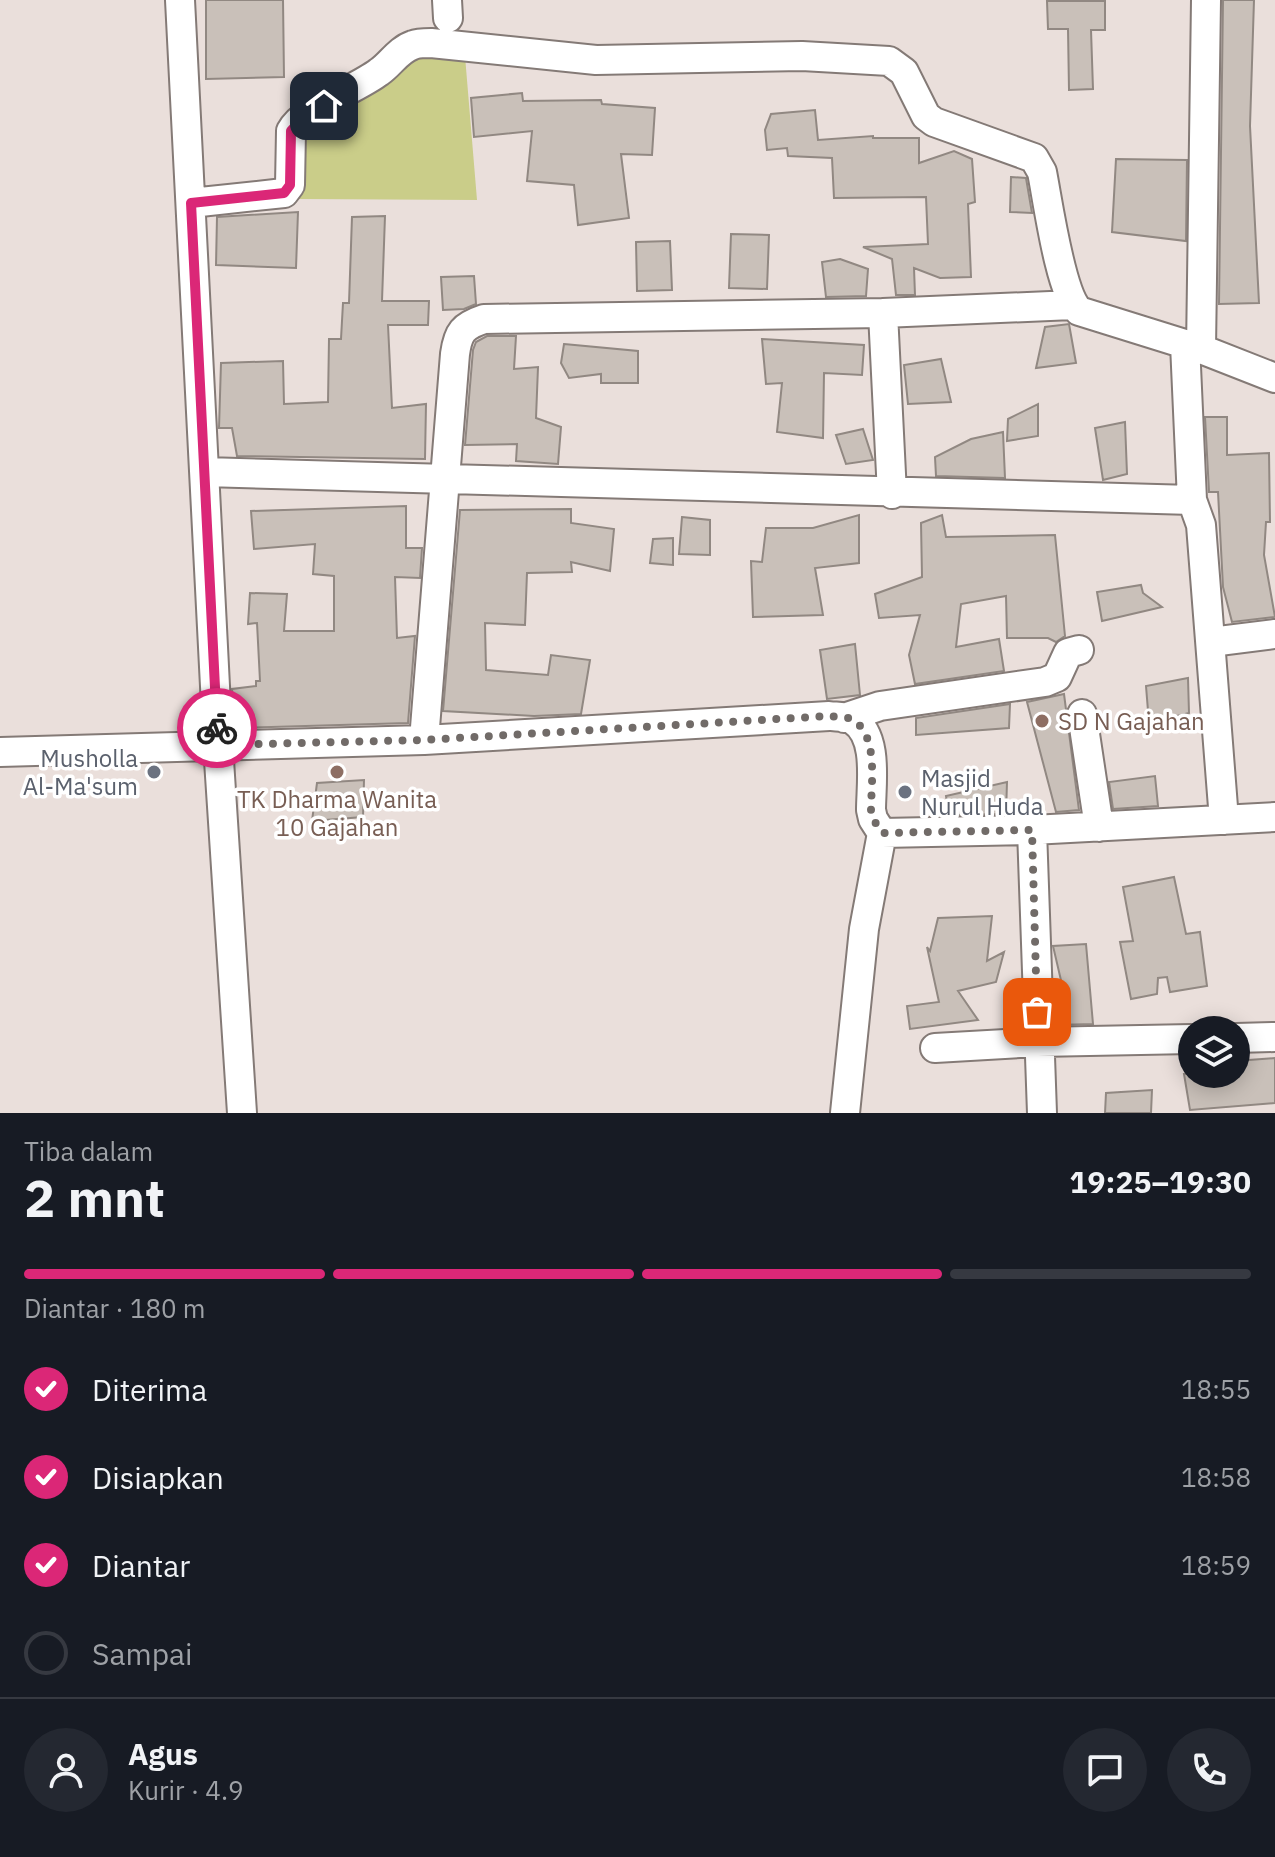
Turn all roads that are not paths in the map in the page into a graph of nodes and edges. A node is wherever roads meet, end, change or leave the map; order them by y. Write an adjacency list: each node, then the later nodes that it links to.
1 (180, 0): 3 (street)
2 (1206, 0): 6 (street)
3 (191, 203): 4 (street); 8 (street)
4 (1073, 305): 5 (street); 6 (street)
5 (883, 313): 9 (street); 10 (street)
6 (1193, 347): 7 (street); 11 (street)
7 (1275, 378)
8 (205, 472): 9 (street); 18 (street)
9 (444, 481): 10 (street); 17 (street)
10 (892, 494): 11 (street)
11 (1192, 500): 13 (street)
12 (1275, 634): 13 (street)
13 (1211, 642): 21 (street)
14 (1079, 650): 16 (street)
15 (1082, 714): 22 (street)
16 (844, 718): 17 (street); 24 (street)
17 (424, 740): 18 (street)
18 (218, 745): 19 (street); 30 (street)
19 (0, 752)
20 (1275, 817): 21 (street)
21 (1224, 820): 22 (street)
22 (1099, 827): 23 (street)
23 (1032, 830): 24 (street); 28 (street)
24 (882, 833): 31 (street)
25 (1275, 1037): 26 (street)
26 (1250, 1038)
27 (1178, 1039): 28 (street)
28 (1038, 1042): 29 (street); 32 (street)
29 (935, 1048)
30 (242, 1113)
31 (845, 1113)
32 (1042, 1113)

